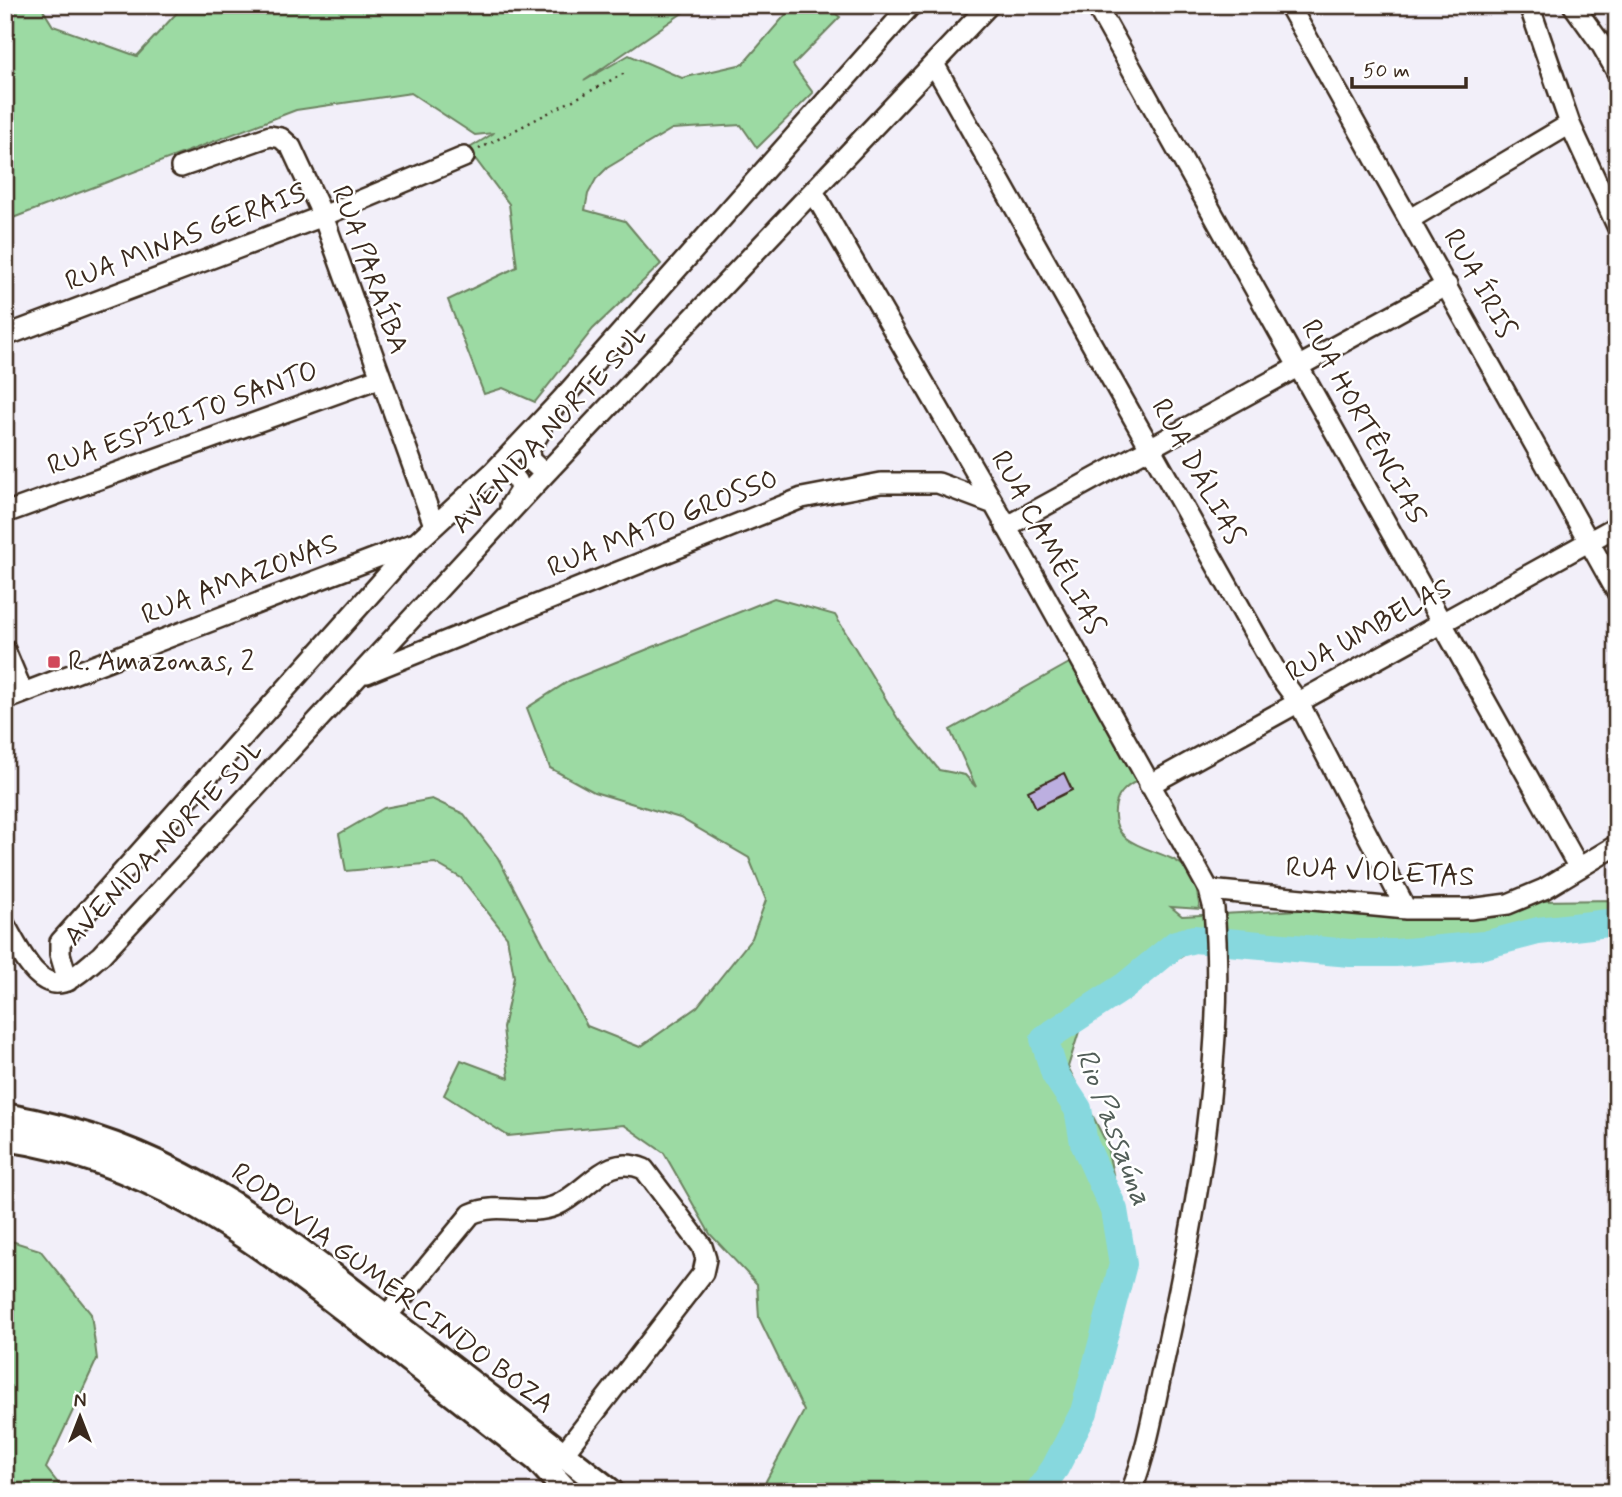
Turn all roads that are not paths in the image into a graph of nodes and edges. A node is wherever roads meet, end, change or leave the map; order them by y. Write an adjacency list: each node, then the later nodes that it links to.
1 (911, 5): 20 (street, AVENIDA NORTE SUL)
2 (989, 5): 7 (street, AVENIDA NORTE SUL)
3 (1096, 5): 18 (street, RUA HORTÊNCIAS)
4 (1289, 5): 14 (street, RUA ÍRIS)
5 (1529, 5): 9 (street)
6 (1573, 5): 8 (street)
7 (934, 64): 12 (street, AVENIDA NORTE SUL); 21 (street, RUA DÁLIAS)
8 (1617, 72)
9 (1570, 124): 14 (street); 15 (street)
10 (464, 157): 13 (street, RUA MINAS GERAIS)
11 (181, 167): 13 (street, RUA PARAÍBA)
12 (814, 193): 23 (street, AVENIDA NORTE SUL); 24 (street, RUA CAMÉLIAS)
13 (323, 216): 17 (street, RUA MINAS GERAIS); 19 (street, RUA PARAÍBA)
14 (1410, 219): 16 (street, RUA ÍRIS)
15 (1617, 226)
16 (1447, 285): 18 (street); 30 (street, RUA ÍRIS)
17 (5, 336)
18 (1299, 366): 21 (street); 33 (street, RUA HORTÊNCIAS)
19 (379, 378): 25 (street, RUA ESPÍRITO SANTO); 26 (street, RUA PARAÍBA)
20 (561, 400): 22 (street, AVENIDA NORTE SUL); 23 (street)
21 (1153, 449): 28 (street); 37 (street, RUA DÁLIAS)
22 (494, 471): 26 (street, AVENIDA NORTE SUL); 29 (street)
23 (545, 474): 29 (street, AVENIDA NORTE SUL)
24 (994, 504): 28 (street, RUA CAMÉLIAS); 35 (street, RUA MATO GROSSO)
25 (5, 513)
26 (435, 524): 31 (street, AVENIDA NORTE SUL)
27 (1617, 526): 30 (street, RUA UMBELAS)
28 (1006, 527): 38 (street, RUA CAMÉLIAS)
29 (496, 528): 35 (street, AVENIDA NORTE SUL)
30 (1589, 541): 32 (street, RUA ÍRIS); 33 (street, RUA UMBELAS)
31 (416, 543): 36 (street, RUA AMAZONAS); 44 (street, AVENIDA NORTE SUL)
32 (1617, 592)
33 (1442, 622): 37 (street, RUA UMBELAS); 40 (street, RUA HORTÊNCIAS)
34 (5, 650): 36 (street)
35 (362, 675): 44 (street, AVENIDA NORTE SUL)
36 (14, 696)
37 (1299, 703): 38 (street, RUA UMBELAS); 42 (street, RUA DÁLIAS)
38 (1149, 785): 41 (street, RUA CAMÉLIAS)
39 (1617, 845): 40 (street, RUA VIOLETAS)
40 (1580, 867): 42 (street, RUA VIOLETAS)
41 (1209, 890): 42 (street, RUA VIOLETAS); 51 (street, RUA CAMÉLIAS)
42 (1406, 909)
43 (5, 925): 44 (street)
44 (68, 981)
45 (5, 1116): 47 (main road, RODOVIA GUMERCINDO BOZA)
46 (5, 1138): 49 (main road, RODOVIA GUMERCINDO BOZA)
47 (386, 1317): 48 (main road, RODOVIA GUMERCINDO BOZA); 48 (street)
48 (563, 1454): 50 (main road, RODOVIA GUMERCINDO BOZA)
49 (567, 1492)
50 (611, 1492)
51 (1131, 1492)

